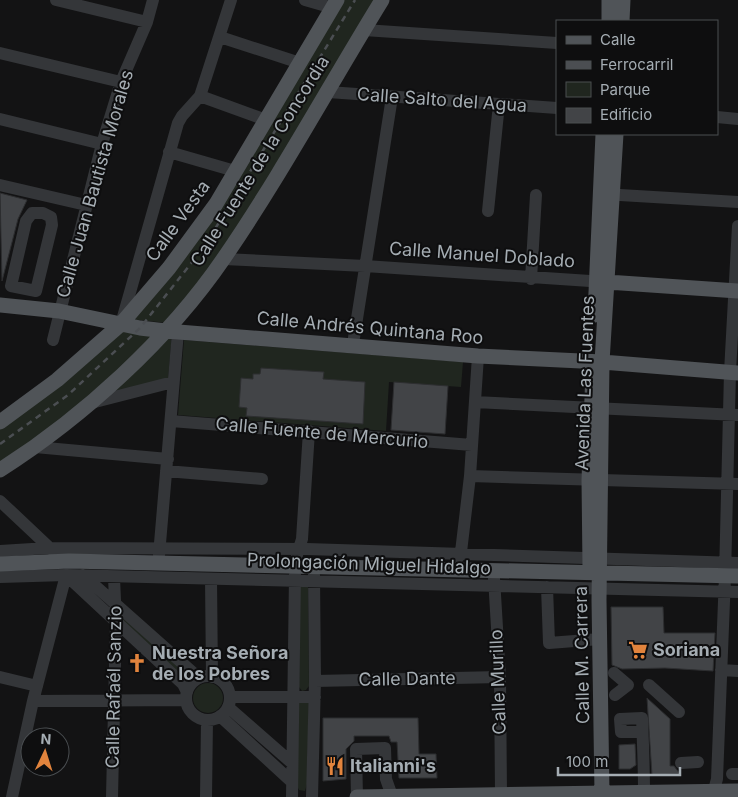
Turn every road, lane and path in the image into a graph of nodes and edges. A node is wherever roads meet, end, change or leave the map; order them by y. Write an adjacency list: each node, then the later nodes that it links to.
1 (56, 0): 11 (street)
2 (153, 0): 11 (street, Calle Juan Bautista Morales)
3 (231, 0): 13 (street)
4 (305, 0): 8 (street)
5 (382, 0): 12 (main road, Calle Fuente de la Concordia)
6 (609, 0): 9 (main road)
7 (622, 0): 10 (main road)
8 (335, 4): 16 (main road, Calle Vesta)
9 (609, 20)
10 (622, 20)
11 (147, 22): 17 (street, Calle Juan Bautista Morales)
12 (364, 30): 14 (street); 18 (main road, Calle Fuente de la Concordia)
13 (220, 37): 16 (street); 19 (street)
14 (556, 43)
15 (0, 53): 17 (street)
16 (300, 63): 26 (main road, Calle Vesta)
17 (121, 82): 29 (street, Calle Juan Bautista Morales)
18 (328, 92): 20 (street, Calle Salto del Agua); 39 (main road, Calle Fuente de la Concordia)
19 (200, 96): 26 (street); 30 (street)
20 (392, 97): 21 (street, Calle Salto del Agua); 40 (street)
21 (499, 104): 22 (street, Calle Salto del Agua); 37 (street)
22 (556, 108)
23 (718, 117): 25 (street)
24 (0, 119): 29 (street)
25 (738, 119)
26 (266, 120): 31 (main road, Calle Vesta)
27 (603, 135): 34 (main road, Avenida Las Fuentes)
28 (616, 135): 34 (main road, Avenida Las Fuentes)
29 (102, 144): 36 (street, Calle Juan Bautista Morales)
30 (169, 152): 31 (street); 48 (street)
31 (235, 171): 48 (main road, Calle Vesta)
32 (0, 185): 36 (street)
33 (536, 194): 41 (street)
34 (606, 194): 35 (street); 42 (main road, Avenida Las Fuentes)
35 (738, 202)
36 (86, 205): 47 (street, Calle Juan Bautista Morales)
37 (488, 211)
38 (738, 226): 44 (street)
39 (224, 259): 40 (street, Calle Manuel Doblado); 49 (main road, Calle Fuente de la Concordia)
40 (365, 266): 41 (street, Calle Manuel Doblado); 51 (street)
41 (530, 279): 42 (street, Calle Manuel Doblado)
42 (602, 282): 44 (main road, Calle Manuel Doblado); 53 (main road, Avenida Las Fuentes)
43 (29, 290): 43 (street); 46 (street)
44 (736, 291): 54 (street)
45 (0, 305): 46 (main road, Calle Andrés Quintana Roo)
46 (25, 307): 47 (main road, Calle Andrés Quintana Roo)
47 (59, 311): 48 (main road, Calle Andrés Quintana Roo); 50 (street, Calle Juan Bautista Morales)
48 (120, 324): 49 (main road, Calle Andrés Quintana Roo); 61 (main road, Calle Vesta)
49 (172, 331): 51 (main road, Calle Andrés Quintana Roo); 55 (street); 57 (main road, Calle Fuente de la Concordia)
50 (53, 340)
51 (353, 344): 52 (main road, Calle Andrés Quintana Roo)
52 (478, 356): 53 (main road, Calle Andrés Quintana Roo); 56 (street)
53 (598, 362): 54 (main road, Calle Andrés Quintana Roo); 58 (main road, Avenida Las Fuentes)
54 (734, 373): 59 (street)
55 (173, 382): 57 (street); 60 (street)
56 (475, 402): 58 (street); 63 (street)
57 (92, 404): 64 (main road, Calle Fuente de la Concordia)
58 (597, 408): 59 (street); 69 (main road, Avenida Las Fuentes)
59 (734, 414): 70 (street)
60 (171, 421): 62 (street, Calle Fuente de Mercurio); 65 (street)
61 (0, 422)
62 (309, 431): 63 (street, Calle Fuente de Mercurio); 72 (street)
63 (472, 445): 67 (street)
64 (35, 448): 65 (street); 66 (main road, Calle Fuente de la Concordia)
65 (167, 465): 68 (street); 73 (street)
66 (0, 470)
67 (470, 476): 69 (street); 76 (street)
68 (262, 479)
69 (594, 480): 70 (street); 79 (main road, Avenida Las Fuentes)
70 (733, 484): 82 (street)
71 (0, 500): 74 (street)
72 (302, 546): 73 (street); 76 (street); 81 (street); 85 (street)
73 (159, 547): 74 (street); 77 (street)
74 (48, 548): 75 (street); 80 (street)
75 (0, 551)
76 (461, 552): 79 (street); 83 (street)
77 (160, 562): 80 (main road, Prolongación Miguel Hidalgo); 85 (main road, Prolongación Miguel Hidalgo)
78 (0, 564): 80 (main road, Prolongación Miguel Hidalgo)
79 (595, 565): 82 (main road, Prolongación Miguel Hidalgo); 84 (main road, Prolongación Miguel Hidalgo); 93 (main road, Calle M. Carrera)
80 (63, 566): 86 (street, Prolongación Miguel Hidalgo); 87 (street); 97 (street); 107 (street)
81 (313, 567): 83 (main road, Prolongación Miguel Hidalgo); 85 (main road, Prolongación Miguel Hidalgo); 90 (street)
82 (732, 569): 94 (street)
83 (446, 570): 84 (main road, Prolongación Miguel Hidalgo)
84 (493, 571): 91 (street, Calle Murillo)
85 (295, 573): 89 (street, Prolongación Miguel Hidalgo); 90 (street, Prolongación Miguel Hidalgo); 111 (street)
86 (0, 577)
87 (86, 577): 88 (street, Prolongación Miguel Hidalgo); 96 (street)
88 (114, 578): 89 (street, Prolongación Miguel Hidalgo); 96 (street, Calle Rafaél Sanzio)
89 (211, 579): 104 (street)
90 (315, 582): 91 (street, Prolongación Miguel Hidalgo); 105 (street)
91 (494, 586): 92 (street, Prolongación Miguel Hidalgo); 103 (street, Calle Murillo)
92 (547, 587): 93 (street, Prolongación Miguel Hidalgo); 98 (street)
93 (596, 589): 94 (street, Prolongación Miguel Hidalgo); 98 (main road, Calle M. Carrera)
94 (724, 592): 95 (street, Prolongación Miguel Hidalgo); 99 (street)
95 (738, 592)
96 (116, 604): 97 (street, Calle Rafaél Sanzio); 104 (street)
97 (116, 621): 109 (street); 113 (street, Calle Rafaél Sanzio)
98 (600, 639): 125 (main road, Calle M. Carrera)
99 (720, 670): 100 (street); 123 (street)
100 (738, 671)
101 (614, 673): 108 (street)
102 (0, 677): 107 (street)
103 (500, 677): 105 (street, Calle Dante); 124 (street, Calle Murillo)
104 (205, 678): 109 (street); 114 (street)
105 (315, 681): 110 (street)
106 (649, 685): 115 (street)
107 (37, 686): 112 (street)
108 (615, 695)
109 (186, 696): 113 (street); 116 (street)
110 (315, 697): 111 (street); 131 (street)
111 (294, 698): 114 (street); 119 (street)
112 (33, 702): 113 (street); 127 (street)
113 (115, 702): 128 (street, Calle Rafaél Sanzio)
114 (226, 707): 116 (street); 119 (street); 121 (street)
115 (680, 712)
116 (207, 720): 129 (street)
117 (642, 732): 122 (street)
118 (698, 762): 120 (street)
119 (292, 763): 121 (street)
120 (681, 763)
121 (292, 782): 130 (street)
122 (644, 792): 123 (main road); 125 (main road)
123 (722, 793)
124 (501, 794): 125 (main road); 126 (main road)
125 (602, 795)
126 (392, 796): 132 (main road); 132 (street)
127 (12, 797)
128 (112, 797)
129 (206, 797)
130 (292, 797)
131 (312, 797)
132 (357, 797)

